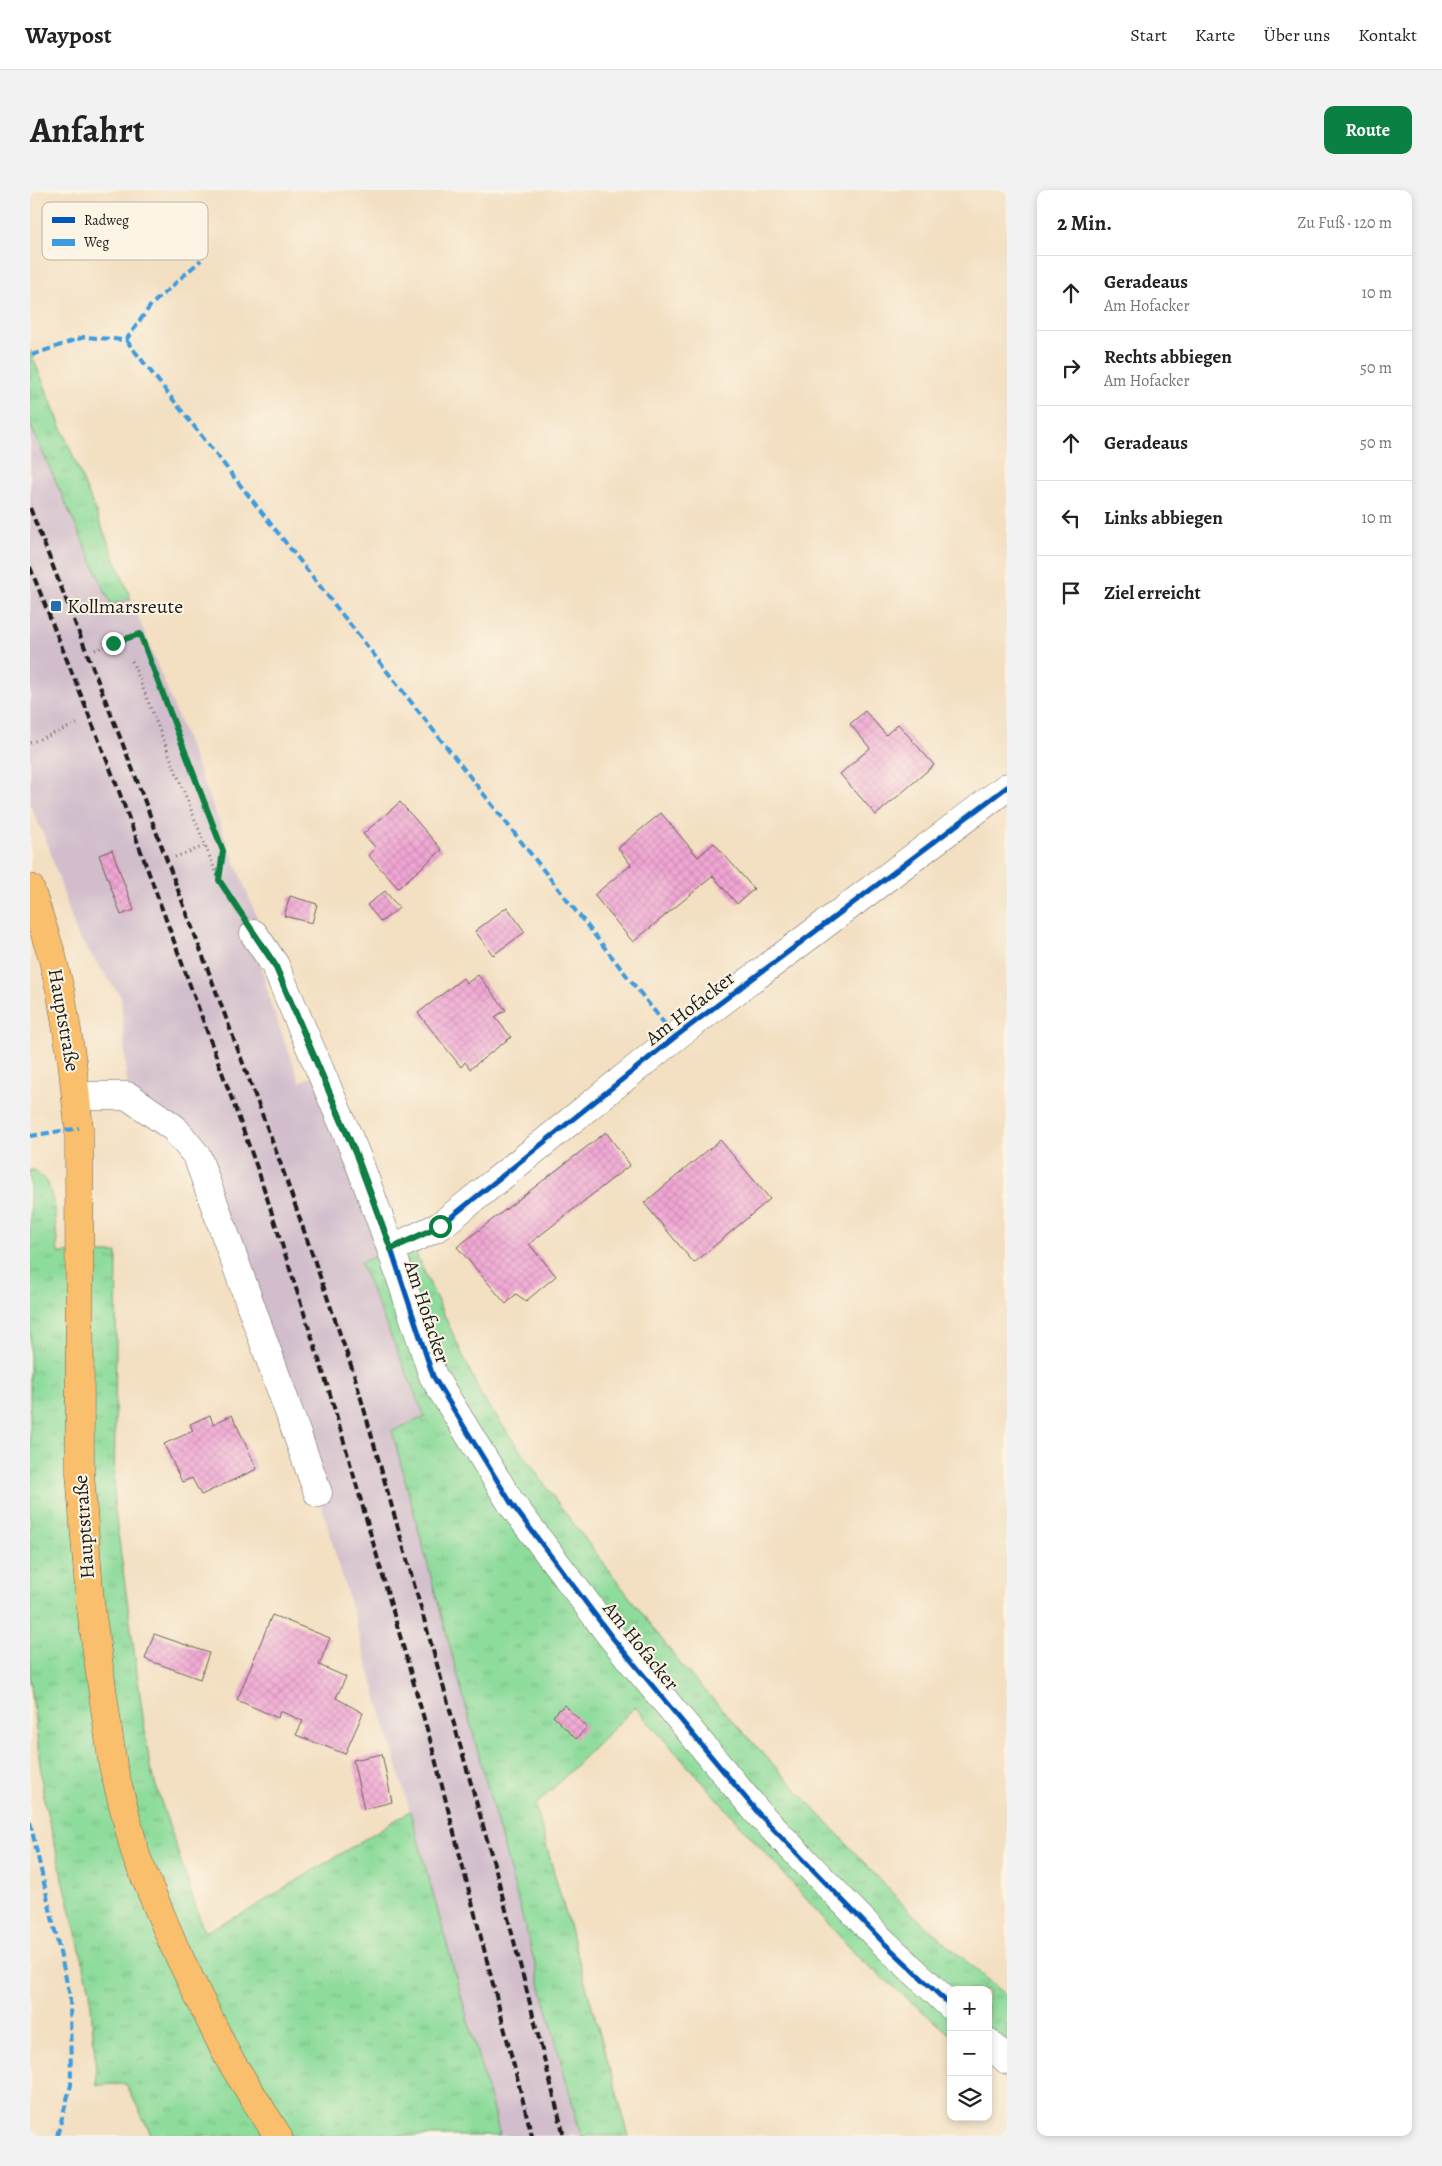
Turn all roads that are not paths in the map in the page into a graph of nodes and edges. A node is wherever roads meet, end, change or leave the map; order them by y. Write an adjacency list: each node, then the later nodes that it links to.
1 (1007, 787): 5 (street, Am Hofacker)
2 (30, 888): 4 (main road, Hauptstraße)
3 (254, 934): 5 (street, Am Hofacker)
4 (76, 1096): 6 (street, Hauptstraße); 10 (main road, Hauptstraße)
5 (391, 1249): 7 (street, Am Hofacker)
6 (318, 1492)
7 (947, 2002)
8 (992, 2046): 9 (street)
9 (1007, 2060)
10 (278, 2136)

